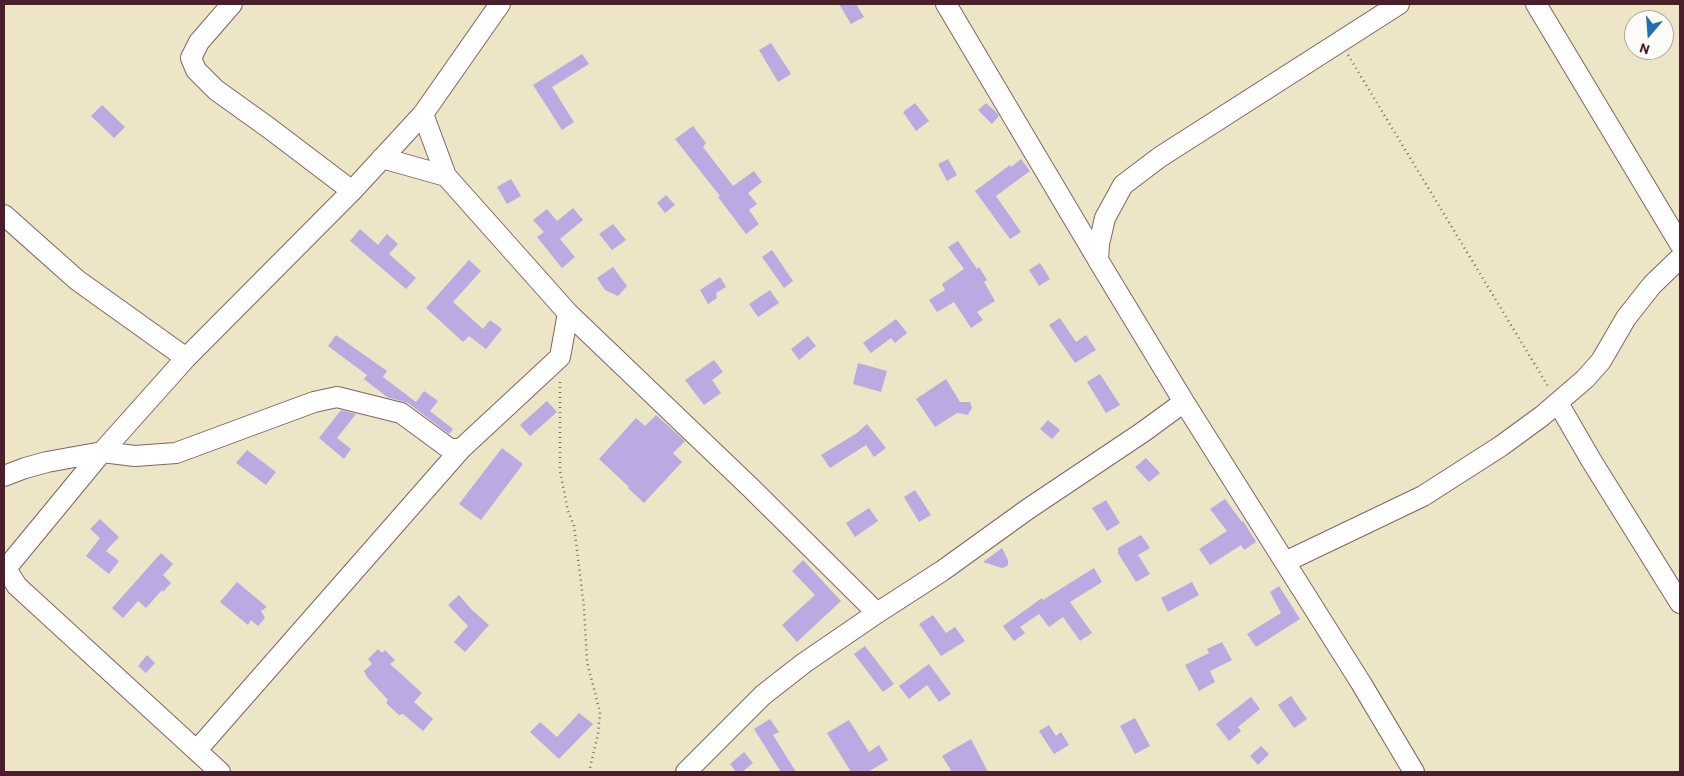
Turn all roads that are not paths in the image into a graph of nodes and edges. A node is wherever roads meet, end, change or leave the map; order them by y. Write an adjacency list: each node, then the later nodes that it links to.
1 (232, 4): 9 (street)
2 (500, 4): 6 (street)
3 (946, 4): 13 (street)
4 (1399, 4): 13 (street)
5 (1536, 4): 11 (street)
6 (424, 114): 7 (street); 8 (street)
7 (382, 158): 8 (street); 9 (street)
8 (446, 176): 14 (street)
9 (352, 191): 17 (street)
10 (4, 215): 17 (street)
11 (1680, 244)
12 (1680, 258): 19 (street)
13 (1098, 260): 18 (street)
14 (568, 313): 15 (street); 16 (street)
15 (594, 338): 16 (street); 26 (street)
16 (560, 357): 20 (street)
17 (186, 358): 21 (street)
18 (1184, 402): 23 (street); 26 (street)
19 (1558, 402): 23 (street); 25 (street)
20 (461, 449): 21 (street); 27 (street)
21 (102, 452): 22 (street); 24 (street)
22 (4, 476)
23 (1285, 562): 30 (street)
24 (5, 570): 27 (street)
25 (1680, 603)
26 (877, 613): 29 (street)
27 (196, 750): 28 (street)
28 (220, 772)
29 (686, 772)
30 (1414, 772)

